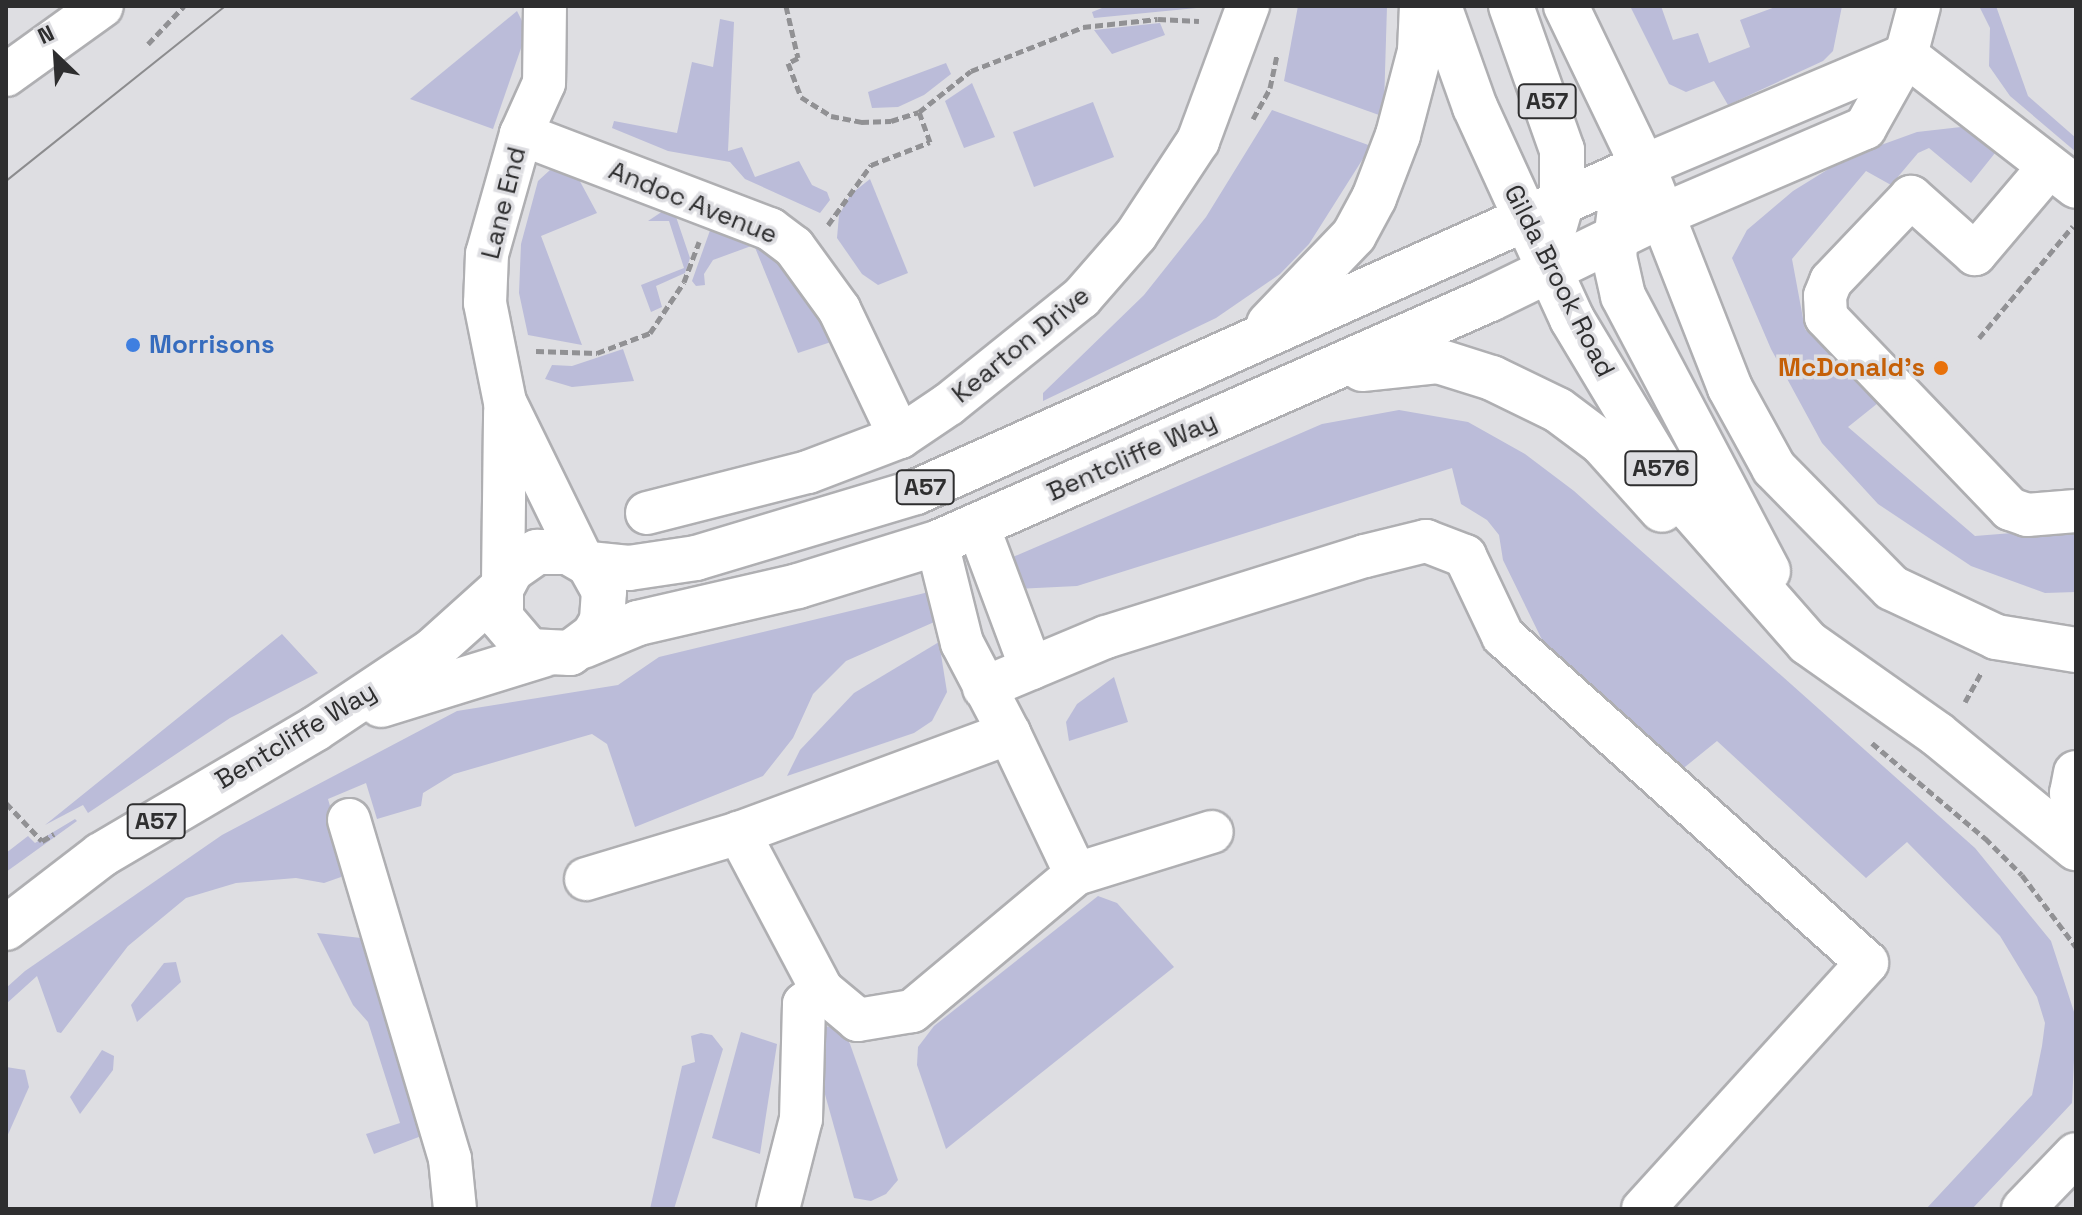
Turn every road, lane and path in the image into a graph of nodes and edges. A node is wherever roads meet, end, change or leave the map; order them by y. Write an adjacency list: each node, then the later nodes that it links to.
1 (102, 6): 13 (street)
2 (184, 6): 11 (path)
3 (545, 6): 15 (street, Lane End)
4 (786, 6): 14 (path)
5 (1422, 6): 26 (main road)
6 (1439, 6): 22 (main road, Gilda Brook Road / A576)
7 (1511, 6): 22 (main road, A57)
8 (1566, 6): 16 (main road)
9 (1919, 6): 12 (street)
10 (1245, 16): 14 (path); 29 (street, Kearton Drive)
11 (148, 44)
12 (1906, 55): 16 (street); 17 (street); 19 (street)
13 (6, 75)
14 (919, 112): 23 (path)
15 (521, 134): 18 (street, Andoc Avenue); 25 (street, Lane End)
16 (1643, 166): 19 (main road); 21 (main road); 22 (main road, Bentcliffe Way)
17 (2062, 177): 30 (street)
18 (712, 207): 23 (street, Andoc Avenue); 25 (path)
19 (1662, 215): 21 (main road, Bentcliffe Way); 36 (main road)
20 (2076, 222): 24 (path)
21 (1615, 236): 22 (main road, Bentcliffe Way); 37 (main road)
22 (1541, 245): 26 (main road, Bentcliffe Way); 28 (main road, Bentcliffe Way / A57); 37 (main road, Gilda Brook Road / A576)
23 (805, 260): 29 (street, Andoc Avenue)
24 (1979, 338)
25 (489, 339): 27 (street, Lane End)
26 (1245, 348): 34 (main road, Bentcliffe Way / A57)
27 (505, 402): 34 (street, Lane End); 35 (street, Lane End)
28 (1254, 402): 32 (main road, Bentcliffe Way / A57); 37 (main road)
29 (900, 437): 31 (street, Kearton Drive)
30 (2076, 511)
31 (647, 513)
32 (978, 526): 33 (main road, Bentcliffe Way / A57); 40 (street)
33 (937, 543): 39 (main road, Bentcliffe Way / A57); 41 (street)
34 (585, 562): 35 (main road, A57); 39 (main road)
35 (502, 586): 39 (main road); 42 (main road, Bentcliffe Way / A57)
36 (1996, 637): 38 (main road); 44 (path)
37 (1808, 643): 44 (main road, Gilda Brook Road / A576)
38 (2076, 650)
39 (563, 651): 42 (main road, Bentcliffe Way)
40 (1031, 668): 41 (street); 63 (street)
41 (984, 688): 43 (street)
42 (315, 729): 57 (main road, Bentcliffe Way / A57)
43 (1009, 733): 53 (street); 55 (street)
44 (1937, 734): 46 (path); 54 (main road, Gilda Brook Road / A576)
45 (1869, 740): 46 (path)
46 (1904, 772): 58 (path)
47 (2076, 773): 51 (main road)
48 (6, 803): 50 (path)
49 (349, 820): 61 (street)
50 (69, 827)
51 (2076, 830)
52 (1212, 832): 55 (street)
53 (739, 833): 56 (street); 59 (street)
54 (2076, 848)
55 (1076, 874): 59 (street)
56 (586, 879)
57 (6, 928)
58 (2076, 947)
59 (822, 990): 62 (street)
60 (2071, 1156): 64 (street)
61 (455, 1209)
62 (778, 1209)
63 (1643, 1209)
64 (2023, 1209)

